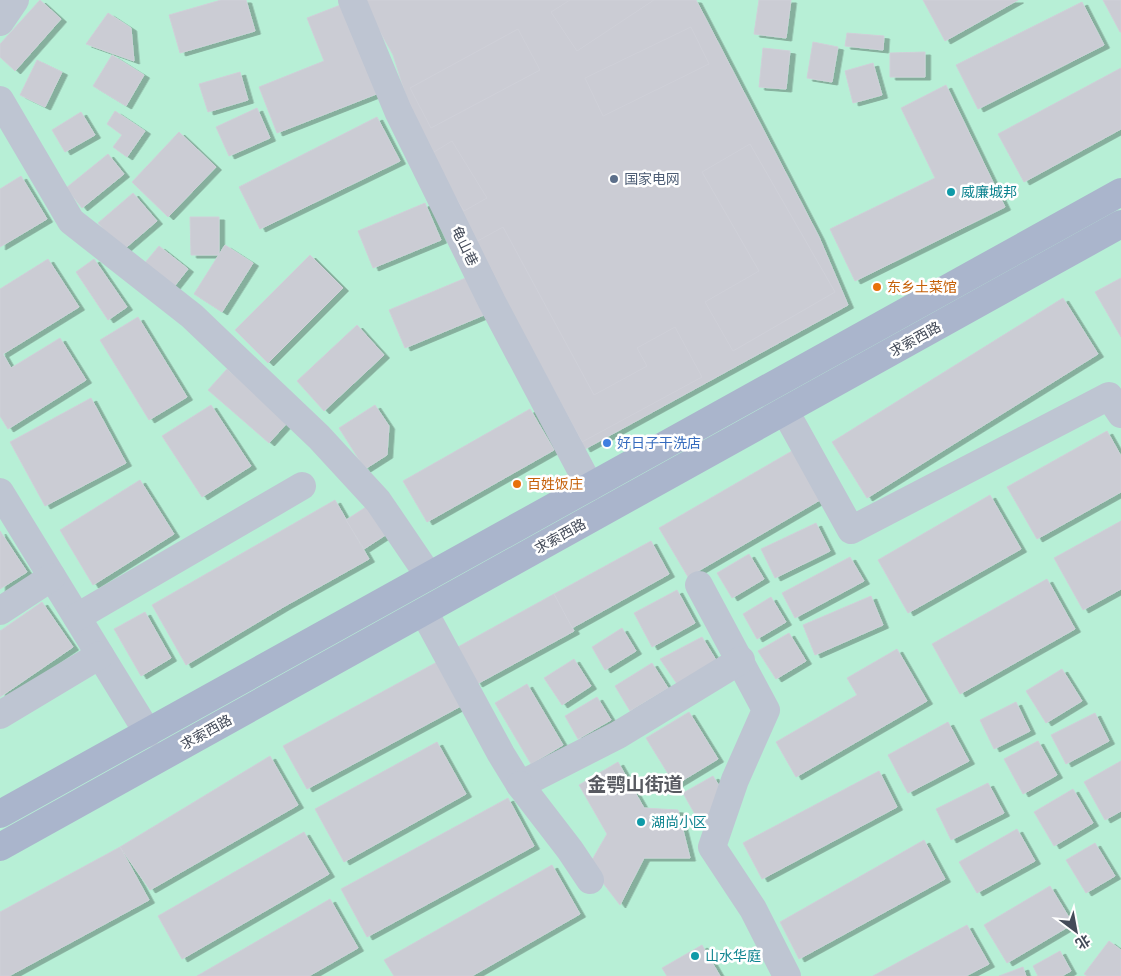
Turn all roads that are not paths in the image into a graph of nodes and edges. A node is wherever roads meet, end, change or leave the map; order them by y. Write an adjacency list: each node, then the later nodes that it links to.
1 (15, 0): 3 (street)
2 (352, 0): 10 (street, 龟山巷)
3 (0, 22)
4 (0, 100): 12 (street)
5 (1121, 192): 10 (main road, 求索西路)
6 (1121, 224): 7 (main road, 求索西路)
7 (785, 411): 8 (street); 16 (main road, 求索西路)
8 (1121, 414)
9 (302, 486): 17 (street)
10 (590, 487): 12 (main road, 求索西路)
11 (2, 501): 13 (street)
12 (429, 576): 21 (main road, 求索西路)
13 (52, 577): 15 (street); 17 (street)
14 (699, 585): 19 (street)
15 (0, 611)
16 (424, 612): 22 (street); 24 (main road, 求索西路)
17 (77, 617): 18 (street)
18 (100, 655): 20 (street); 21 (street)
19 (740, 660): 22 (street); 26 (street)
20 (0, 715)
21 (148, 733): 23 (main road, 求索西路)
22 (520, 784): 25 (street)
23 (0, 814)
24 (0, 847)
25 (590, 880)
26 (787, 976)

